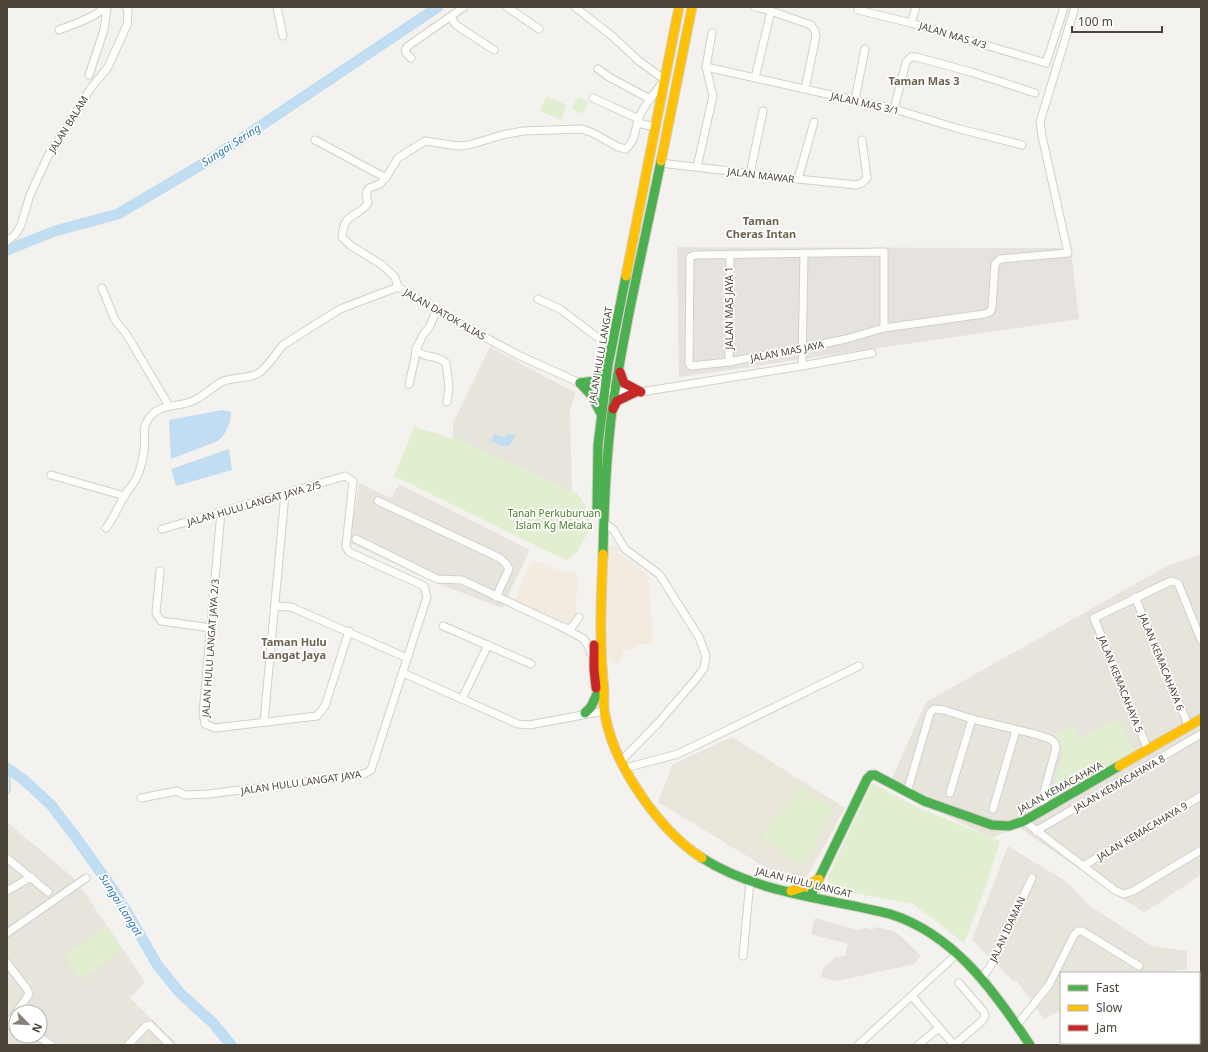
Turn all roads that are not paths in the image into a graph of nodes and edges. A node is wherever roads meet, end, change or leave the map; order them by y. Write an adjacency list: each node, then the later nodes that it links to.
1 (106, 7): 18 (street); 26 (street)
2 (126, 7): 47 (street, JALAN BALAM)
3 (277, 7): 20 (street)
4 (464, 7): 15 (street)
5 (506, 7): 17 (street)
6 (575, 7): 28 (street)
7 (679, 7): 28 (main road, JALAN HULU LANGAT)
8 (692, 7): 42 (main road, JALAN HULU LANGAT)
9 (755, 7): 14 (street)
10 (916, 7): 16 (street)
11 (1063, 7): 16 (street, JALAN MAS 4/3)
12 (1075, 7): 54 (street, JALAN MAS JAYA)
13 (858, 10): 16 (street, JALAN MAS 4/3)
14 (771, 11): 27 (street); 29 (street)
15 (452, 16): 22 (street); 23 (street)
16 (911, 23)
17 (539, 29)
18 (59, 30)
19 (712, 33): 24 (street)
20 (283, 36)
21 (865, 49): 33 (street)
22 (494, 50)
23 (411, 58)
24 (706, 68): 27 (street, JALAN MAS 3/1); 43 (street)
25 (598, 69): 32 (street)
26 (89, 75)
27 (755, 78): 29 (street, JALAN MAS 3/1)
28 (665, 80): 32 (street); 38 (main road, JALAN HULU LANGAT)
29 (804, 89): 33 (street, JALAN MAS 3/1)
30 (1035, 93): 34 (street)
31 (593, 98): 36 (street)
32 (650, 99): 36 (street)
33 (854, 100): 34 (street, JALAN MAS 3/1)
34 (894, 109): 41 (street, JALAN MAS 3/1)
35 (763, 112): 44 (street)
36 (638, 121): 38 (street); 45 (street)
37 (814, 122): 46 (street)
38 (655, 127): 55 (main road, JALAN HULU LANGAT)
39 (315, 140): 45 (street)
40 (862, 140): 46 (street, JALAN MAWAR)
41 (1022, 144)
42 (660, 162): 43 (street, JALAN MAWAR); 62 (main road, JALAN HULU LANGAT)
43 (697, 167): 44 (street, JALAN MAWAR)
44 (750, 174): 46 (street, JALAN MAWAR)
45 (386, 178): 50 (street)
46 (798, 179)
47 (7, 241)
48 (804, 253): 49 (street); 54 (street); 56 (street)
49 (730, 254): 59 (street, JALAN MAS JAYA 1); 59 (street, JALAN MAS JAYA)
50 (398, 287): 53 (street, JALAN DATOK ALIAS); 69 (street, JALAN DATOK ALIAS)
51 (102, 288): 69 (street)
52 (538, 299): 55 (street)
53 (437, 309): 57 (street); 63 (street, JALAN DATOK ALIAS)
54 (884, 328): 56 (street, JALAN MAS JAYA)
55 (614, 337): 60 (main road, JALAN HULU LANGAT)
56 (802, 348): 59 (street, JALAN MAS JAYA); 61 (street)
57 (416, 349): 64 (street); 68 (street)
58 (872, 352): 61 (street, JALAN DATOK ALIAS)
59 (729, 362)
60 (608, 365): 63 (main road); 65 (main road, JALAN HULU LANGAT)
61 (802, 366): 67 (street, JALAN DATOK ALIAS)
62 (619, 368): 66 (main road, JALAN HULU LANGAT); 67 (main road)
63 (580, 383): 65 (street, JALAN DATOK ALIAS); 71 (main road)
64 (409, 384)
65 (604, 391): 66 (street, JALAN DATOK ALIAS); 71 (main road, JALAN HULU LANGAT)
66 (616, 392): 67 (street, JALAN DATOK ALIAS); 70 (main road, JALAN HULU LANGAT)
67 (639, 392): 70 (main road)
68 (448, 402)
69 (169, 406): 75 (street, JALAN DATOK ALIAS)
70 (612, 411): 78 (main road, JALAN HULU LANGAT)
71 (601, 414): 96 (main road, JALAN HULU LANGAT)
72 (51, 475): 75 (street)
73 (345, 476): 74 (street, JALAN HULU LANGAT JAYA 2/5); 93 (street, JALAN HULU LANGAT JAYA)
74 (285, 494): 77 (street, JALAN HULU LANGAT JAYA 2/5); 85 (street)
75 (125, 496): 79 (street, JALAN DATOK ALIAS)
76 (378, 501): 83 (street)
77 (221, 512): 80 (street, JALAN HULU LANGAT JAYA 2/5); 89 (street, JALAN HULU LANGAT JAYA 2/3)
78 (603, 522): 100 (main road, JALAN HULU LANGAT); 109 (street)
79 (106, 528)
80 (162, 529)
81 (356, 539): 83 (street)
82 (160, 571): 89 (street)
83 (496, 596): 87 (street)
84 (1135, 597): 91 (street); 105 (street, JALAN KEMACAHAYA 6); 108 (street, JALAN KEMACAHAYA 5)
85 (275, 606): 90 (street); 104 (street)
86 (579, 617): 87 (street)
87 (558, 625): 96 (street)
88 (443, 626): 92 (street)
89 (211, 628): 104 (street, JALAN HULU LANGAT JAYA 2/3)
90 (349, 631): 93 (street); 104 (street)
91 (1201, 640)
92 (488, 645): 94 (street); 99 (street)
93 (407, 658): 97 (street, JALAN HULU LANGAT JAYA)
94 (531, 664)
95 (859, 666): 109 (street)
96 (594, 669): 98 (main road, JALAN HULU LANGAT)
97 (403, 673): 99 (street); 113 (street, JALAN HULU LANGAT JAYA)
98 (597, 694): 100 (main road, JALAN HULU LANGAT); 101 (main road)
99 (462, 699): 101 (street)
100 (604, 711): 101 (street); 109 (main road, JALAN HULU LANGAT)
101 (585, 713)
102 (1201, 719): 105 (main road, JALAN KEMACAHAYA)
103 (972, 720): 106 (street); 110 (street); 111 (street)
104 (264, 722)
105 (1188, 726): 108 (main road, JALAN KEMACAHAYA)
106 (1016, 730): 114 (street); 115 (street)
107 (1201, 734): 117 (street, JALAN KEMACAHAYA 8)
108 (1148, 750): 115 (main road, JALAN KEMACAHAYA)
109 (623, 765): 125 (main road, JALAN HULU LANGAT)
110 (907, 792): 116 (main road, JALAN KEMACAHAYA); 124 (main road, JALAN KEMACAHAYA)
111 (950, 793)
112 (1201, 796): 120 (street, JALAN KEMACAHAYA 9)
113 (141, 798)
114 (993, 809)
115 (1045, 809): 116 (main road, JALAN KEMACAHAYA)
116 (1024, 821): 117 (street)
117 (1036, 831): 120 (street)
118 (1201, 850): 120 (street)
119 (7, 858): 121 (street)
120 (1083, 866)
121 (31, 877): 126 (street); 128 (street)
122 (86, 878): 130 (street)
123 (1032, 878): 135 (street, JALAN IDAMAN)
124 (819, 879): 127 (main road); 129 (main road, JALAN KEMACAHAYA)
125 (750, 881): 127 (main road, JALAN HULU LANGAT); 132 (street)
126 (7, 891)
127 (791, 891): 129 (main road, JALAN HULU LANGAT)
128 (48, 892)
129 (810, 897): 131 (main road, JALAN HULU LANGAT)
130 (7, 933)
131 (957, 954): 135 (main road, JALAN HULU LANGAT); 137 (street)
132 (743, 956)
133 (7, 963): 138 (street)
134 (1139, 966): 139 (street)
135 (981, 980): 139 (main road, JALAN HULU LANGAT)
136 (959, 983): 145 (street)
137 (912, 996): 140 (street); 143 (street)
138 (23, 1004)
139 (1016, 1025): 146 (main road, JALAN HULU LANGAT)
140 (939, 1028): 144 (street); 145 (street)
141 (128, 1045): 142 (street)
142 (170, 1045)
143 (858, 1045)
144 (918, 1045)
145 (954, 1045)
146 (1030, 1045)

